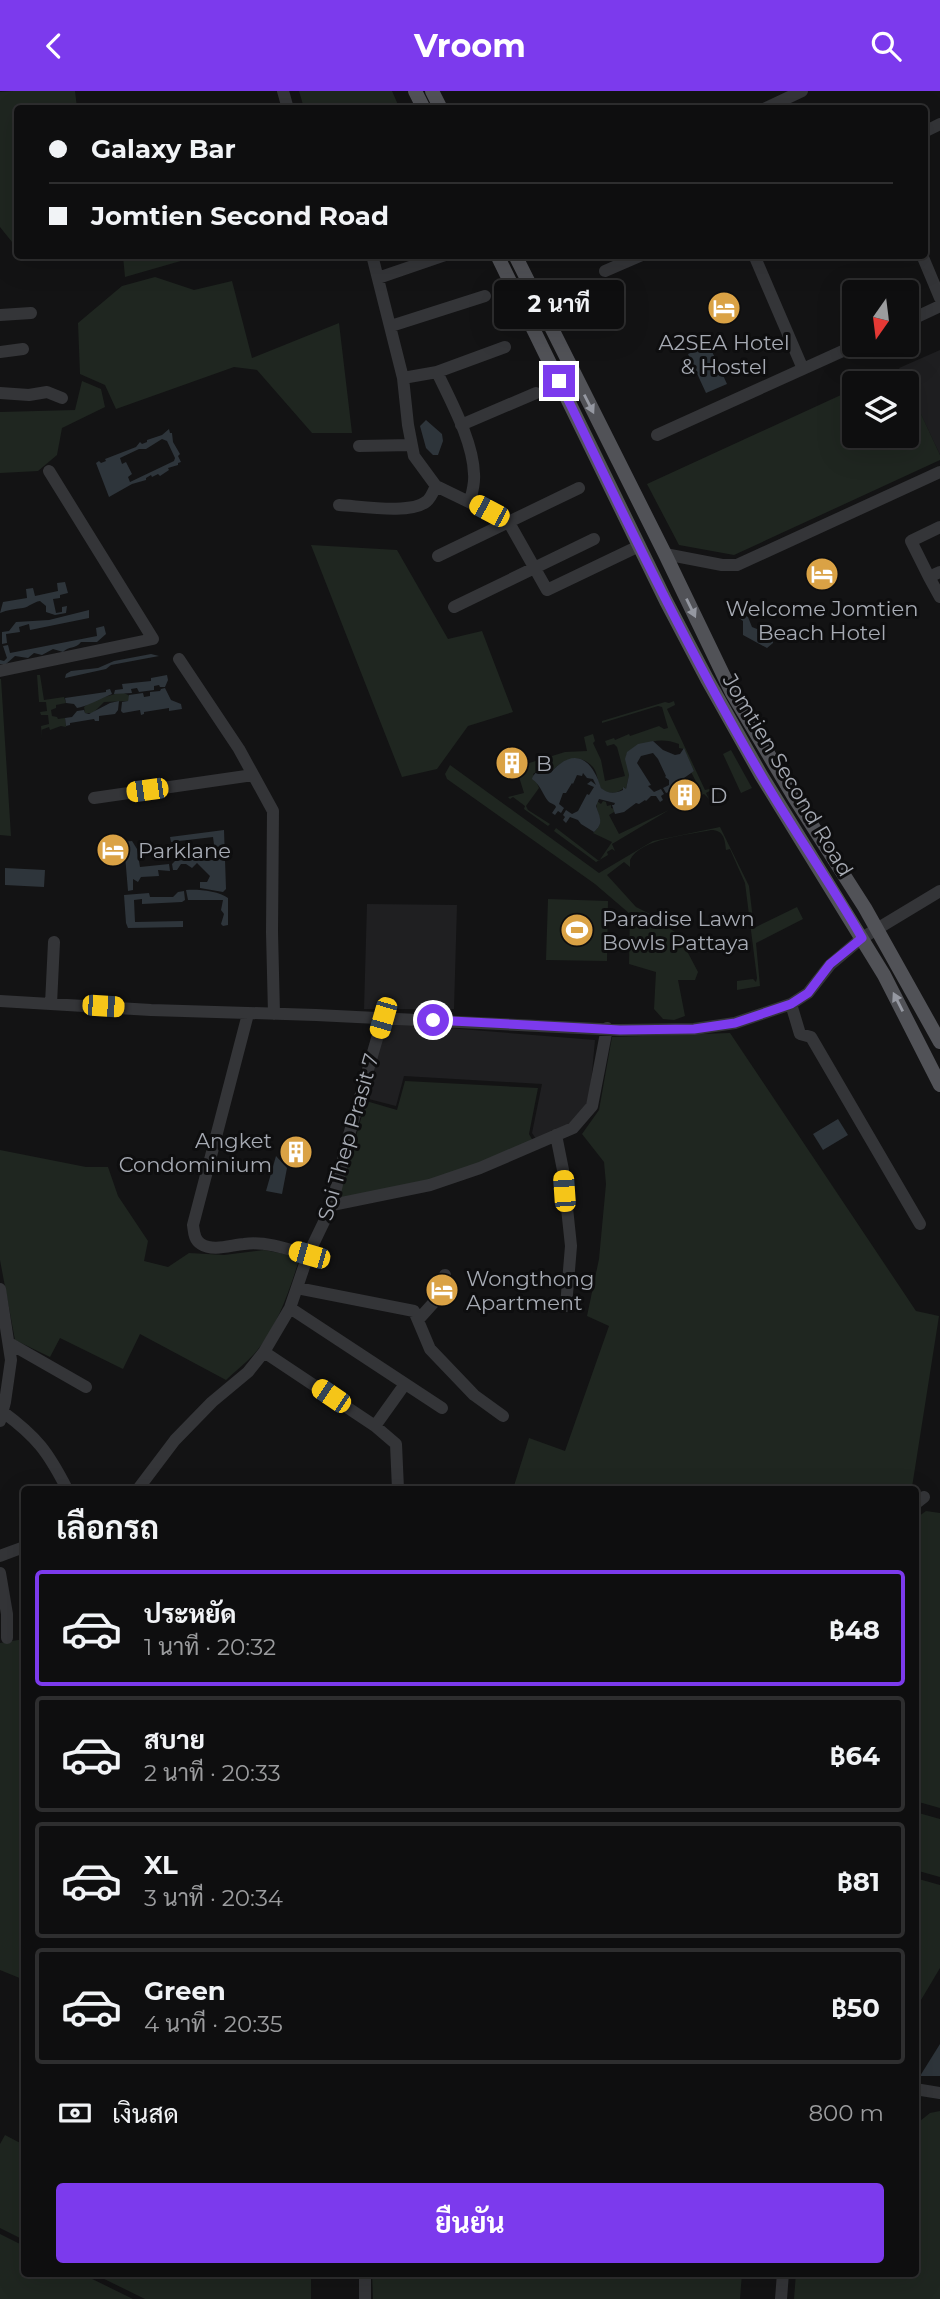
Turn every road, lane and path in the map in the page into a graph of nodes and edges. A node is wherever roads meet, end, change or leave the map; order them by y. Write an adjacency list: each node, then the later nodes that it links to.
1 (802, 91): 2 (street)
2 (772, 105)
3 (373, 259): 11 (street)
4 (433, 259): 11 (street)
5 (516, 259): 43 (main road, Jomtien Second Road, one-way to 43)
6 (633, 259): 10 (street)
7 (756, 259): 23 (street)
8 (924, 259): 13 (street)
9 (499, 260): 42 (main road, Jomtien Second Road)
10 (606, 271)
11 (378, 278): 18 (street)
12 (485, 296): 18 (street)
13 (940, 298)
14 (940, 306): 17 (street)
15 (31, 313): 16 (street)
16 (0, 315)
17 (919, 316)
18 (391, 326): 25 (street)
19 (505, 347): 24 (street)
20 (23, 349): 22 (street)
21 (842, 351): 23 (street)
22 (0, 352)
23 (803, 369): 30 (street)
24 (437, 372): 25 (street); 29 (street)
25 (403, 378): 31 (street)
26 (0, 393): 28 (street)
27 (536, 393): 29 (street)
28 (62, 398)
29 (461, 425): 37 (street)
30 (657, 435)
31 (412, 445): 32 (street); 35 (street)
32 (359, 446)
33 (49, 471): 50 (street)
34 (940, 472): 43 (street)
35 (436, 486): 37 (street); 38 (street)
36 (579, 488): 39 (street)
37 (470, 501): 39 (street)
38 (339, 505)
39 (508, 521): 44 (street); 45 (street)
40 (940, 527): 46 (street)
41 (594, 539): 45 (street)
42 (639, 546): 45 (street); 55 (main road, Jomtien Second Road)
43 (665, 554): 54 (main road, Jomtien Second Road, one-way to 54)
44 (438, 556)
45 (534, 569): 48 (street)
46 (934, 575): 47 (street)
47 (940, 597)
48 (454, 607)
49 (179, 659): 51 (street)
50 (0, 671)
51 (253, 775): 52 (street); 61 (street)
52 (94, 797)
53 (940, 891): 54 (street)
54 (877, 929): 55 (street); 63 (main road, Jomtien Second Road)
55 (862, 938): 59 (street); 65 (main road, Jomtien Second Road, one-way to 55)
56 (54, 942): 58 (street)
57 (0, 1001): 58 (street)
58 (51, 1004): 60 (street)
59 (791, 1004): 64 (street); 70 (street)
60 (248, 1014): 61 (street); 71 (street)
61 (274, 1014): 62 (street)
62 (383, 1018): 64 (street); 69 (street, Soi Thep Prasit 7)
63 (931, 1025): 65 (street); 66 (main road, Jomtien Second Road)
64 (607, 1028): 68 (street)
65 (914, 1034): 67 (main road, Jomtien Second Road)
66 (940, 1042)
67 (940, 1085)
68 (556, 1135): 69 (street); 75 (street)
69 (332, 1205): 71 (street, Soi Thep Prasit 7)
70 (920, 1224)
71 (309, 1255): 73 (street, Soi Thep Prasit 7)
72 (446, 1275): 77 (street)
73 (297, 1288): 76 (street, Soi Thep Prasit 7); 77 (street)
74 (0, 1289): 78 (street)
75 (566, 1306)
76 (290, 1308): 79 (street, Soi Thep Prasit 7); 80 (street)
77 (418, 1320): 84 (street)
78 (9, 1343): 81 (street); 83 (street)
79 (264, 1352): 85 (street); 87 (street, Soi Thep Prasit 7)
80 (405, 1384): 82 (street); 85 (street)
81 (86, 1387)
82 (442, 1408)
83 (1, 1416): 86 (street)
84 (503, 1416)
85 (376, 1426): 88 (street)
86 (65, 1486)
87 (140, 1486)
88 (398, 1486)
89 (21, 1548): 90 (street)
90 (0, 1556)
91 (0, 1573): 92 (street)
92 (7, 1639)
93 (919, 2090): 94 (street)
94 (940, 2093)
95 (365, 2277): 97 (street)
96 (783, 2277): 98 (street)
97 (365, 2299)
98 (781, 2299)

